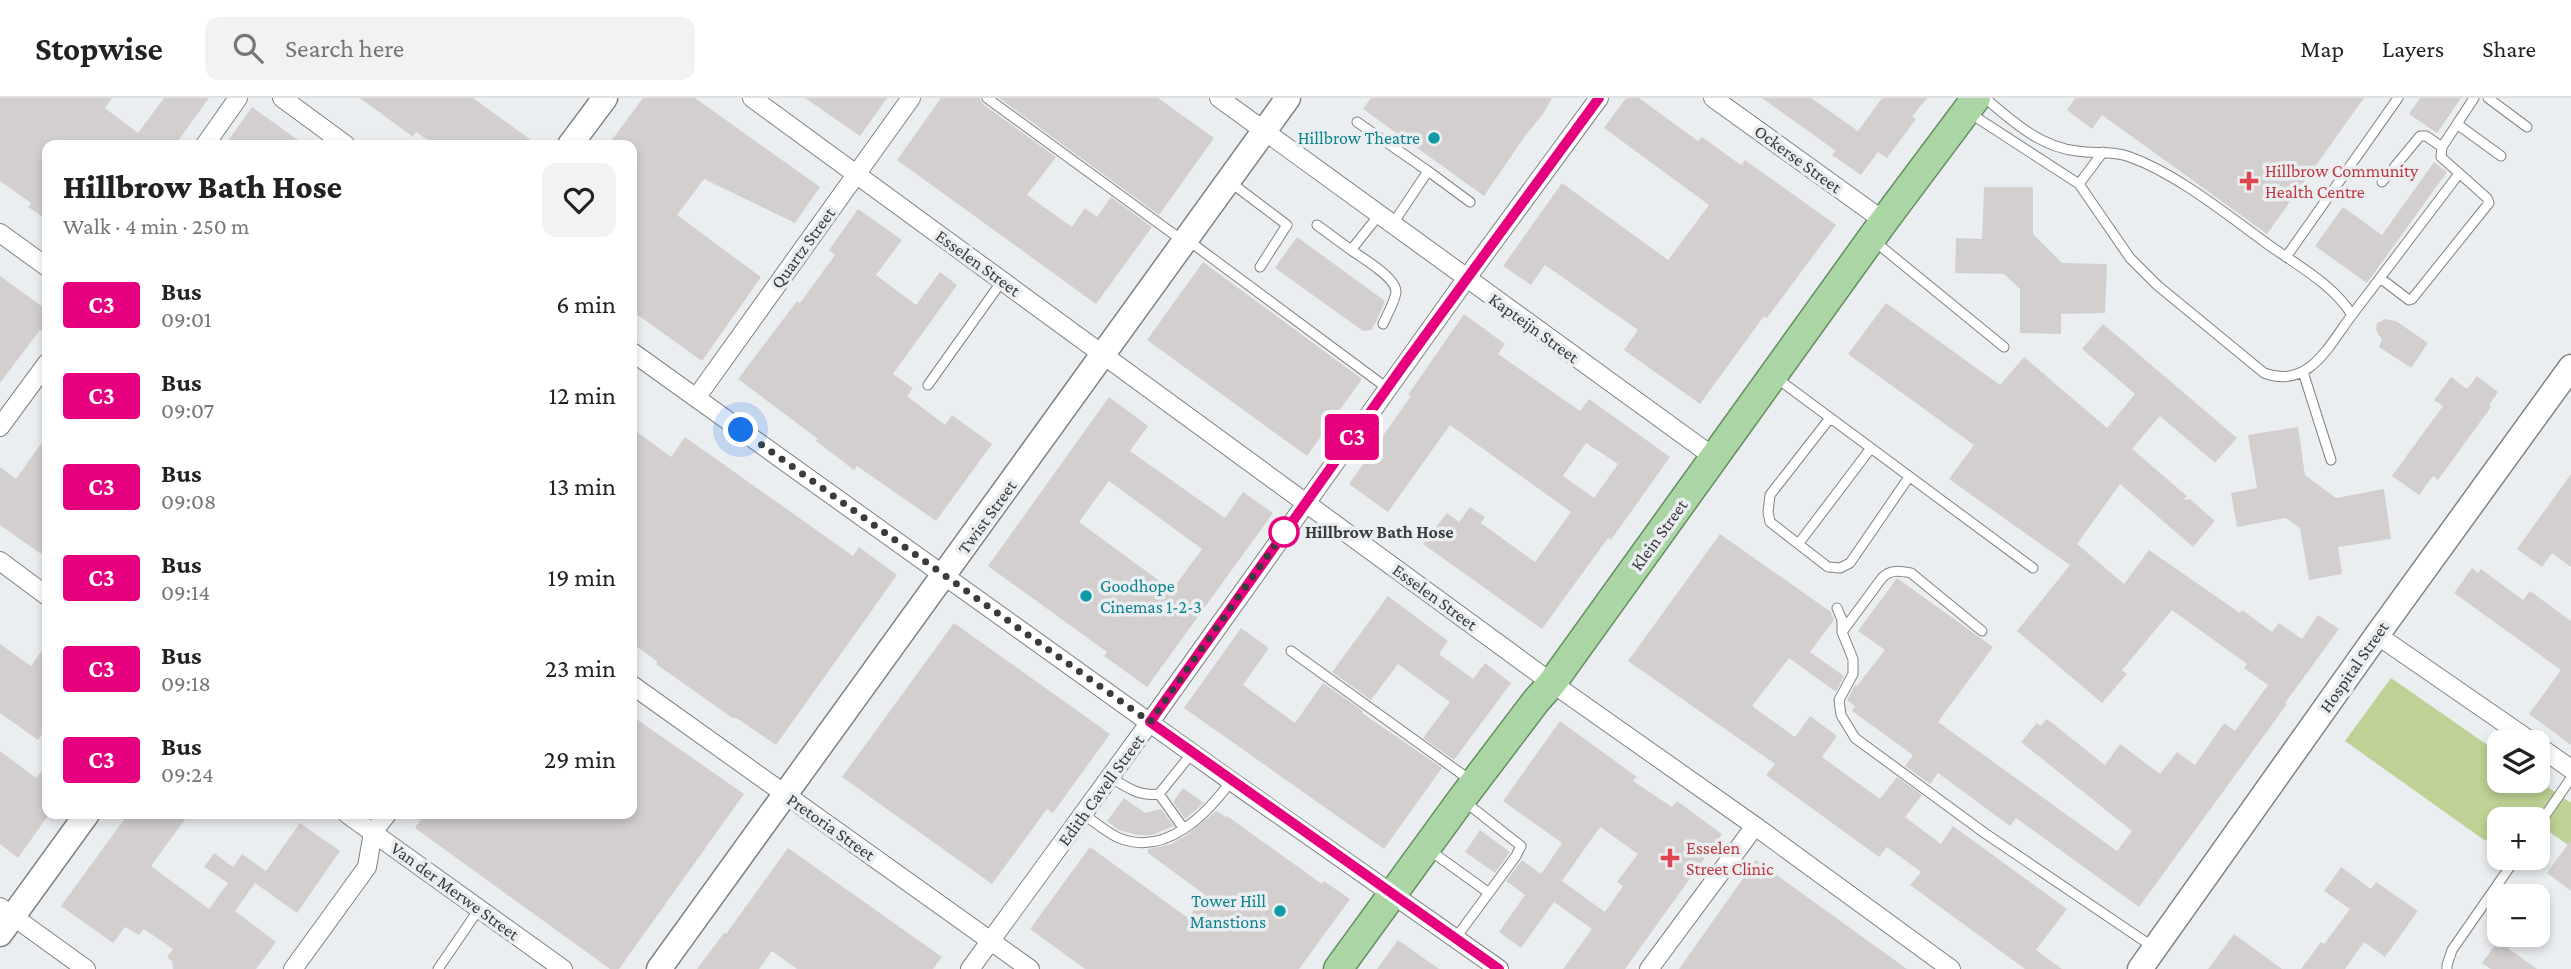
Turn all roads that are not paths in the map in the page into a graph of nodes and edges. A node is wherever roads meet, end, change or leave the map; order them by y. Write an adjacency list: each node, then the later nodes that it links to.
1 (238, 98): 19 (street)
2 (282, 98): 20 (street)
3 (605, 98): 21 (street)
4 (752, 98): 26 (street, Esselen Street)
5 (911, 98): 26 (street, Quartz Street)
6 (987, 98): 36 (lane)
7 (1219, 98): 18 (street, Kapteijn Street)
8 (1288, 98): 18 (street, Twist Street)
9 (1599, 98): 42 (street, Edith Cavell Street)
10 (1713, 98): 34 (street, Ockerse Street)
11 (2398, 98): 38 (lane)
12 (2474, 98): 16 (lane)
13 (2488, 98): 17 (lane)
14 (1976, 102): 23 (lane); 30 (lane); 34 (main road, Klein Street)
15 (1357, 122): 25 (lane)
16 (2457, 124): 22 (lane); 24 (lane)
17 (2527, 127)
18 (1264, 130): 28 (street, Twist Street); 32 (street, Kapteijn Street)
19 (209, 140)
20 (339, 140)
21 (574, 140)
22 (2442, 147): 27 (lane); 29 (lane)
23 (2103, 152): 30 (lane); 38 (lane)
24 (2501, 156)
25 (1428, 171): 31 (lane); 32 (lane)
26 (856, 174): 43 (street, Esselen Street); 55 (street, Quartz Street)
27 (2458, 174): 41 (lane); 41 (lane)
28 (1228, 181): 36 (street, Twist Street); 40 (lane)
29 (2382, 182)
30 (2079, 184): 51 (lane)
31 (1470, 202)
32 (1385, 220): 37 (lane); 42 (street, Kapteijn Street)
33 (1317, 225): 37 (lane)
34 (1878, 230): 46 (lane); 52 (main road, Klein Street)
35 (0, 233): 39 (street)
36 (1185, 241): 47 (street, Twist Street); 54 (lane)
37 (1351, 250): 45 (lane)
38 (2286, 257): 44 (lane)
39 (42, 263)
40 (1260, 267)
41 (2380, 278): 44 (lane)
42 (1465, 279): 54 (street, Edith Cavell Street); 59 (street, Kapteijn Street)
43 (1002, 281): 47 (street, Esselen Street); 53 (lane)
44 (2351, 315): 51 (lane)
45 (1383, 324)
46 (2004, 347)
47 (1104, 355): 62 (street, Esselen Street); 66 (street, Twist Street)
48 (637, 356): 55 (street)
49 (2571, 368): 71 (street, Hospital Street)
50 (42, 370): 57 (street)
51 (2303, 372): 60 (lane)
52 (1773, 376): 56 (lane); 59 (main road, Klein Street)
53 (928, 385)
54 (1387, 388): 62 (street, Edith Cavell Street)
55 (696, 398): 66 (street)
56 (1830, 418): 58 (lane); 63 (lane)
57 (0, 427)
58 (1871, 448): 61 (lane); 63 (lane)
59 (1715, 458): 73 (main road, Klein Street)
60 (2331, 460)
61 (1909, 477): 63 (lane); 65 (lane)
62 (1305, 502): 73 (street, Esselen Street); 75 (street, Edith Cavell Street)
63 (1799, 543)
64 (0, 562): 67 (street)
65 (2033, 568)
66 (944, 576): 75 (street); 84 (street, Twist Street)
67 (42, 592)
68 (1837, 608): 70 (lane)
69 (1982, 631): 70 (lane)
70 (1842, 632): 102 (lane)
71 (2377, 635): 76 (street); 102 (street, Hospital Street)
72 (1291, 651): 83 (lane)
73 (1552, 683): 83 (main road, Klein Street); 91 (street, Esselen Street)
74 (637, 689): 84 (street, Pretoria Street)
75 (1150, 722): 77 (street); 80 (street, Edith Cavell Street)
76 (2515, 730)
77 (1192, 753): 82 (street); 85 (lane)
78 (2550, 754): 79 (street)
79 (2571, 769)
80 (1110, 777): 85 (lane); 87 (street, Edith Cavell Street)
81 (2571, 778): 86 (lane)
82 (1231, 780): 92 (lane); 97 (street)
83 (1468, 791): 94 (main road, Klein Street); 96 (lane)
84 (786, 794): 101 (street, Pretoria Street); 107 (street, Twist Street)
85 (1159, 794): 92 (lane)
86 (2550, 809)
87 (1083, 814): 92 (lane); 101 (street, Edith Cavell Street)
88 (83, 819): 99 (street)
89 (354, 819): 93 (street, Van der Merwe Street)
90 (383, 819): 93 (street)
91 (1755, 826): 112 (street); 113 (street, Esselen Street)
92 (1184, 829)
93 (373, 832): 98 (street, Van der Merwe Street); 104 (street)
94 (1426, 848): 96 (lane); 97 (main road, Klein Street)
95 (2508, 870): 115 (lane)
96 (1489, 893): 100 (lane)
97 (1392, 895): 100 (street); 110 (main road, Klein Street)
98 (478, 909): 105 (lane); 106 (street, Van der Merwe Street)
99 (5, 919): 103 (street)
100 (1455, 939): 111 (street)
101 (991, 940): 108 (street, Edith Cavell Street); 109 (street, Pretoria Street)
102 (2155, 948): 114 (street, Hospital Street)
103 (86, 969)
104 (293, 969)
105 (438, 969)
106 (562, 969)
107 (659, 969)
108 (970, 969)
109 (1030, 969)
110 (1338, 969)
111 (1499, 969)
112 (1649, 969)
113 (1951, 969)
114 (2140, 969)
115 (2447, 969)

